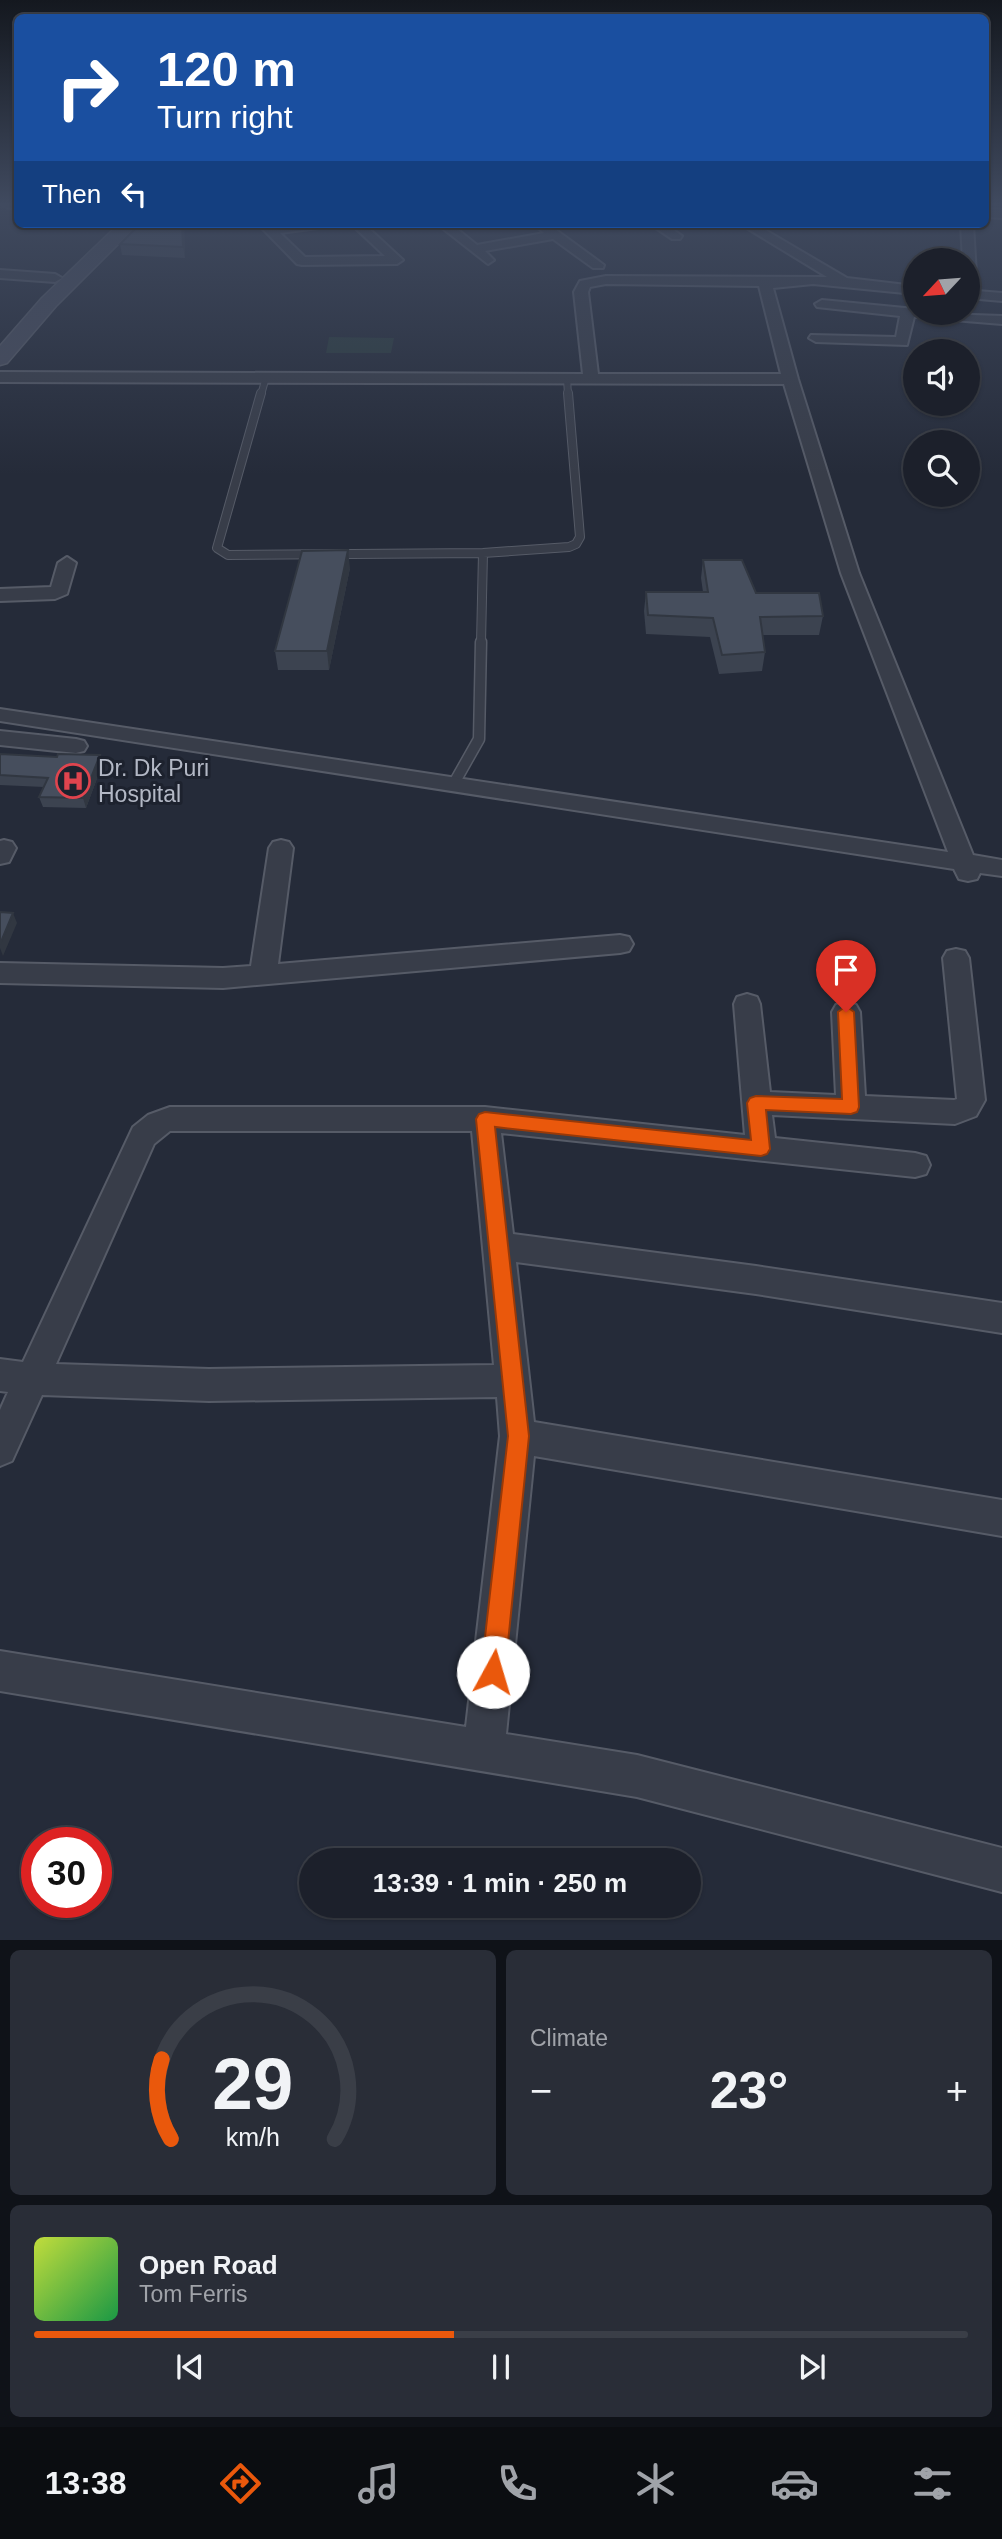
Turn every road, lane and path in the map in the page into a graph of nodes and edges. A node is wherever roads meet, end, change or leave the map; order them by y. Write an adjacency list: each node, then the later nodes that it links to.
1 (39, 295): 12 (main road)
2 (57, 295): 14 (main road)
3 (581, 295): 17 (street)
4 (767, 295): 18 (street)
5 (980, 295): 6 (street)
6 (1002, 297)
7 (822, 304): 8 (street)
8 (903, 312)
9 (980, 318): 10 (street)
10 (1002, 320)
11 (910, 326): 13 (street)
12 (0, 335)
13 (816, 338)
14 (2, 371): 15 (street)
15 (266, 377): 16 (street); 19 (lane)
16 (566, 378): 17 (street); 19 (lane)
17 (591, 378): 18 (street)
18 (790, 379): 28 (street)
19 (483, 553): 24 (lane)
20 (67, 563): 21 (street)
21 (0, 595)
22 (0, 715): 24 (street)
23 (0, 738): 25 (street)
24 (453, 785): 25 (street)
25 (714, 832): 28 (street)
26 (281, 848): 33 (street)
27 (1002, 868): 28 (street)
28 (967, 872): 29 (street)
29 (1002, 886)
30 (620, 944): 33 (street)
31 (956, 958): 37 (street)
32 (0, 973): 33 (street)
33 (262, 975)
34 (747, 1004): 36 (street)
35 (846, 1012): 37 (street)
36 (756, 1103): 37 (street); 39 (street)
37 (851, 1107)
38 (485, 1119): 39 (street); 41 (street); 43 (street)
39 (761, 1149): 40 (street)
40 (915, 1165)
41 (497, 1246): 42 (street); 44 (street)
42 (1002, 1318)
43 (15, 1377): 44 (street); 46 (street)
44 (513, 1381): 45 (street)
45 (518, 1436): 47 (street); 49 (street)
46 (0, 1449)
47 (1002, 1518)
48 (0, 1671): 49 (street)
49 (484, 1750): 50 (street)
50 (1002, 1870)

